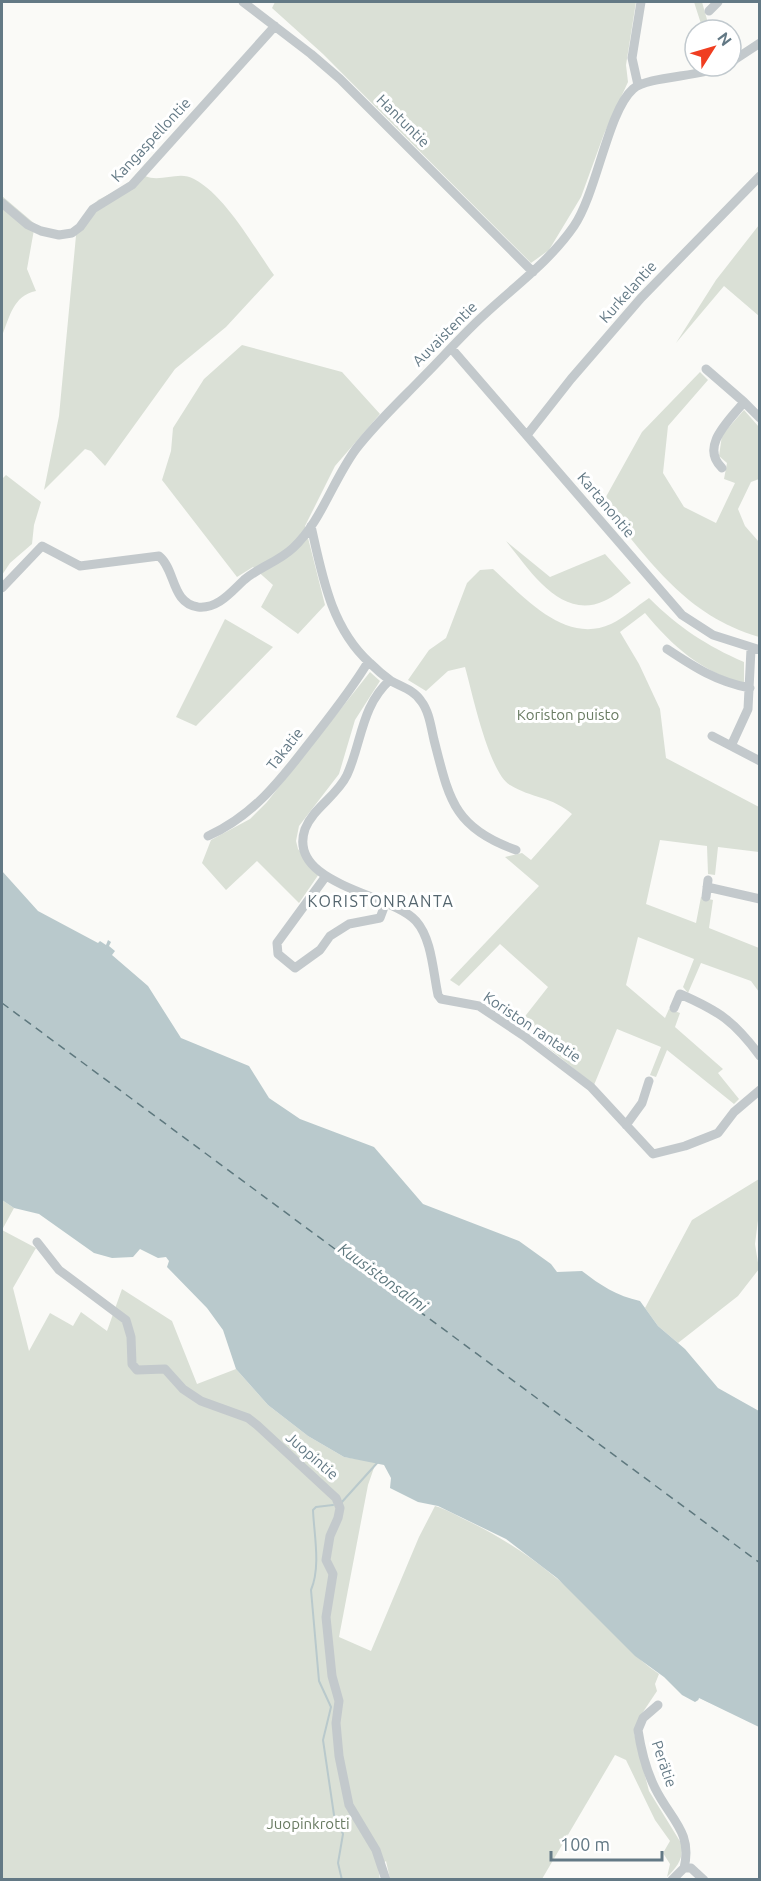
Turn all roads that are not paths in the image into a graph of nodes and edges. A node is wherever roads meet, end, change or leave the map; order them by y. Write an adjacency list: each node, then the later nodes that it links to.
1 (243, 2): 5 (street, Hantuntie)
2 (641, 2): 9 (street)
3 (718, 2): 4 (street)
4 (709, 11)
5 (275, 26): 11 (street, Kangaspellontie); 12 (street, Hantuntie)
6 (759, 43): 7 (street)
7 (743, 54)
8 (683, 77): 9 (street)
9 (638, 85): 12 (street, Auvaistentie)
10 (759, 176): 17 (street, Kurkelantie)
11 (2, 203)
12 (533, 272): 13 (street, Auvaistentie)
13 (452, 348): 17 (street, Kartanontie); 19 (street, Auvaistentie)
14 (705, 369): 15 (street)
15 (744, 402): 16 (street); 18 (street)
16 (759, 418)
17 (527, 435): 22 (street, Kartanontie)
18 (722, 468)
19 (311, 526): 20 (street, Auvaistentie); 23 (street)
20 (2, 588)
21 (667, 649): 25 (street)
22 (755, 650): 25 (street)
23 (368, 662): 24 (street); 29 (street, Takatie)
24 (390, 680): 30 (street); 31 (street, Koriston rantatie)
25 (750, 688): 27 (street)
26 (712, 736): 27 (street)
27 (731, 746): 28 (street)
28 (759, 760)
29 (208, 836)
30 (516, 850)
31 (326, 876): 34 (street, Koriston rantatie); 34 (street)
32 (707, 888): 33 (street)
33 (759, 899)
34 (386, 902): 39 (street, Koriston rantatie)
35 (674, 1008): 36 (street)
36 (759, 1056)
37 (649, 1081): 39 (street)
38 (759, 1090): 39 (street, Koriston rantatie)
39 (626, 1125)
40 (37, 1242): 43 (street, Juopintie)
41 (658, 1705): 42 (street, Perätie)
42 (684, 1868): 44 (street); 45 (street)
43 (386, 1880)
44 (672, 1880)
45 (704, 1880)

